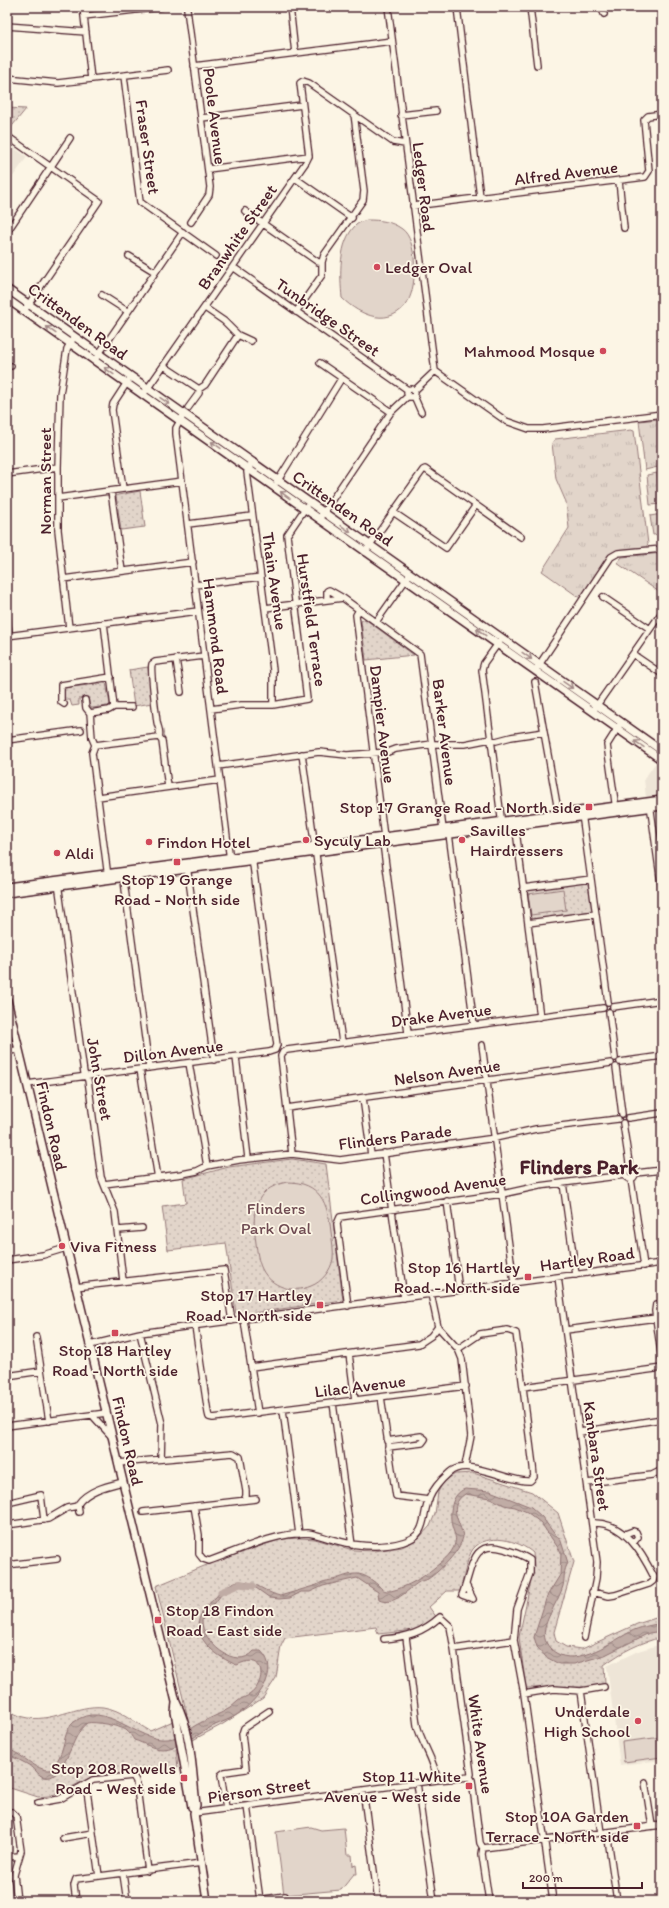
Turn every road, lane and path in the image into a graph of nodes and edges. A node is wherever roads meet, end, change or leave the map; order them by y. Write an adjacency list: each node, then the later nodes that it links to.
1 (83, 7): 10 (street)
2 (161, 7): 10 (street)
3 (290, 7): 14 (street)
4 (388, 7): 13 (street, Ledger Road)
5 (457, 7): 35 (street)
6 (530, 7): 15 (street)
7 (601, 7): 9 (street)
8 (187, 8): 16 (street, Poole Avenue)
9 (604, 14)
10 (84, 16): 12 (street)
11 (7, 26): 12 (street)
12 (86, 32): 20 (street)
13 (392, 42): 14 (street); 25 (street, Ledger Road)
14 (295, 53): 16 (street)
15 (537, 65)
16 (194, 66): 26 (street, Poole Avenue)
17 (168, 70): 18 (street)
18 (124, 76): 20 (street); 43 (street, Fraser Street)
19 (7, 78): 20 (street)
20 (91, 79)
21 (302, 105): 23 (street); 26 (street); 30 (street)
22 (436, 111): 25 (street)
23 (354, 114): 29 (street); 38 (street)
24 (662, 114): 34 (street, Alfred Avenue)
25 (401, 115): 29 (street, Ledger Road)
26 (202, 118): 32 (street, Poole Avenue)
27 (7, 136): 31 (street)
28 (70, 138): 31 (street)
29 (405, 144): 36 (street, Ledger Road)
30 (308, 156): 32 (street); 33 (street, Branwhite Street)
31 (51, 166): 42 (street); 52 (street)
32 (208, 169): 39 (street, Poole Avenue)
33 (295, 178): 38 (street); 40 (street, Branwhite Street)
34 (619, 181): 35 (street, Alfred Avenue); 41 (street)
35 (480, 197): 36 (street, Alfred Avenue)
36 (413, 206): 65 (street, Ledger Road)
37 (245, 211): 40 (street)
38 (352, 218): 46 (street)
39 (191, 222)
40 (263, 224): 46 (street); 47 (street, Branwhite Street)
41 (624, 228)
42 (7, 232)
43 (183, 232): 45 (street, Fraser Street); 48 (street)
44 (129, 256): 48 (street)
45 (216, 256)
46 (322, 262): 56 (street)
47 (233, 267): 53 (street, Branwhite Street); 56 (street, Tunbridge Street)
48 (155, 272): 55 (street)
49 (7, 289): 52 (main road, Crittenden Road)
50 (102, 295): 55 (street)
51 (7, 299): 54 (main road, Crittenden Road)
52 (29, 305): 54 (street); 58 (main road, Crittenden Road)
53 (205, 308): 57 (street); 64 (street, Branwhite Street)
54 (24, 311): 60 (main road, Crittenden Road, one-way to 54)
55 (127, 311): 61 (street)
56 (296, 312): 71 (street, Tunbridge Street)
57 (238, 335): 59 (street); 69 (street)
58 (74, 337): 60 (street, Norman Street); 61 (main road, Crittenden Road)
59 (251, 341)
60 (69, 344): 62 (main road, Crittenden Road); 77 (street, Norman Street)
61 (99, 354): 62 (street); 66 (main road, Crittenden Road)
62 (94, 361): 68 (main road, Crittenden Road, one-way to 62)
63 (320, 363): 67 (street)
64 (164, 366): 69 (street); 70 (street, Branwhite Street)
65 (435, 371): 71 (street); 75 (street)
66 (130, 377): 68 (street); 70 (main road, Crittenden Road)
67 (341, 379): 72 (street); 80 (street)
68 (126, 384): 70 (main road, Crittenden Road); 81 (street)
69 (198, 389): 74 (street)
70 (146, 392): 74 (main road, Crittenden Road)
71 (411, 393): 72 (street); 73 (street)
72 (391, 412): 88 (street)
73 (421, 412)
74 (184, 414): 76 (main road, Crittenden Road); 79 (street, Hammond Road)
75 (662, 414)
76 (250, 465): 80 (main road, Crittenden Road); 87 (street, Thain Avenue)
77 (58, 467): 78 (street); 83 (street, Norman Street)
78 (7, 474)
79 (182, 482): 81 (street); 89 (street, Hammond Road)
80 (275, 484): 85 (main road, Crittenden Road)
81 (123, 489): 82 (street)
82 (111, 491): 83 (street); 95 (street)
83 (58, 498): 98 (street, Norman Street)
84 (476, 505): 86 (street); 86 (street); 90 (street)
85 (306, 506): 88 (main road, Crittenden Road); 103 (street, Hurstfield Terrace)
86 (393, 512): 91 (street)
87 (252, 516): 89 (street); 97 (street, Thain Avenue)
88 (321, 516): 91 (main road, Crittenden Road, one-way to 91); 93 (main road, Crittenden Road)
89 (188, 524): 94 (street, Hammond Road)
90 (521, 536)
91 (370, 545): 93 (street); 96 (main road, Crittenden Road)
92 (662, 549): 119 (street)
93 (365, 552): 96 (main road, Crittenden Road)
94 (193, 562): 95 (street); 99 (street, Hammond Road)
95 (122, 571): 98 (street)
96 (408, 576): 109 (street); 114 (main road, Crittenden Road); 115 (main road, Crittenden Road, one-way to 96)
97 (261, 577): 99 (street); 104 (street, Thain Avenue)
98 (63, 579): 111 (street, Norman Street)
99 (195, 585): 106 (street, Hammond Road)
100 (603, 597): 112 (street)
101 (343, 598): 102 (street, Barker Avenue); 102 (street, Barker Avenue); 105 (street, Barker Avenue)
102 (327, 600): 103 (street, Barker Avenue)
103 (296, 604): 104 (street, Barker Avenue); 127 (street, Hurstfield Terrace)
104 (265, 608): 127 (street, Thain Avenue)
105 (359, 610): 109 (street, Barker Avenue); 142 (street, Dampier Avenue)
106 (198, 611): 110 (street); 117 (street, Hammond Road)
107 (662, 612): 112 (street)
108 (7, 616): 113 (street)
109 (376, 622): 139 (street, Barker Avenue)
110 (104, 623): 111 (street); 122 (street)
111 (69, 628): 113 (street)
112 (650, 629): 116 (street)
113 (8, 636)
114 (502, 638): 115 (street); 119 (main road, Crittenden Road, one-way to 119)
115 (498, 645): 120 (main road, Crittenden Road); 137 (street)
116 (634, 655): 121 (street); 130 (street)
117 (204, 656): 118 (street); 131 (street, Hammond Road)
118 (176, 659): 124 (street); 136 (street)
119 (540, 665): 120 (street); 130 (main road, Crittenden Road, one-way to 130)
120 (535, 671): 130 (main road, Crittenden Road)
121 (662, 674)
122 (111, 677): 126 (street); 128 (street)
123 (535, 682): 135 (street)
124 (181, 692)
125 (85, 700): 132 (street)
126 (64, 704)
127 (273, 705): 131 (street, Hurstfield Terrace)
128 (114, 707): 129 (street); 132 (street)
129 (132, 707)
130 (594, 708): 133 (main road, Crittenden Road)
131 (211, 709): 145 (street, Hammond Road)
132 (90, 713): 140 (street)
133 (619, 726): 141 (main road, Crittenden Road); 144 (main road, Crittenden Road, one-way to 133); 152 (street)
134 (81, 730): 138 (street)
135 (544, 732): 137 (street); 154 (street)
136 (159, 737): 140 (street); 147 (street)
137 (490, 739): 139 (street); 156 (street)
138 (7, 740)
139 (432, 744): 142 (street); 157 (street, Barker Avenue)
140 (95, 745): 148 (street)
141 (662, 751)
142 (372, 752): 143 (street); 158 (street, Dampier Avenue)
143 (302, 754): 145 (street); 159 (street)
144 (662, 760)
145 (218, 766): 146 (street, Hammond Road)
146 (220, 780): 147 (street); 161 (street, Hammond Road)
147 (168, 787): 148 (street)
148 (98, 797): 164 (street)
149 (662, 800): 150 (main road)
150 (650, 804): 151 (main road); 152 (main road); 169 (street)
151 (662, 806)
152 (616, 809): 153 (main road)
153 (582, 814): 154 (main road); 165 (street)
154 (559, 817): 155 (main road)
155 (515, 823): 156 (main road); 168 (street)
156 (502, 824): 157 (main road)
157 (446, 832): 158 (main road); 180 (street, Barker Avenue)
158 (383, 840): 159 (main road); 181 (street, Dampier Avenue)
159 (315, 849): 160 (main road); 182 (street)
160 (252, 857): 161 (main road); 187 (street, Dillon Avenue)
161 (230, 860): 162 (main road)
162 (188, 866): 163 (main road); 188 (street)
163 (124, 875): 164 (main road); 192 (street)
164 (108, 877): 166 (main road)
165 (591, 879): 168 (street); 171 (street)
166 (58, 883): 167 (main road); 170 (main road); 194 (street, John Street)
167 (7, 887)
168 (523, 888): 172 (street)
169 (662, 891)
170 (7, 893)
171 (596, 914): 172 (street); 175 (street)
172 (528, 923): 179 (street)
173 (7, 1000): 184 (main road, Findon Road)
174 (662, 1000): 176 (street)
175 (608, 1002): 176 (street); 177 (street)
176 (613, 1007): 178 (street)
177 (603, 1008): 178 (street); 179 (street, Drake Avenue)
178 (609, 1012): 189 (street)
179 (540, 1016): 180 (street, Drake Avenue)
180 (474, 1025): 181 (street, Drake Avenue)
181 (408, 1033): 182 (street, Drake Avenue)
182 (342, 1042): 198 (street, Drake Avenue)
183 (482, 1045): 195 (street)
184 (19, 1050): 185 (street); 196 (main road, Findon Road)
185 (7, 1051)
186 (662, 1056): 189 (street)
187 (236, 1057): 188 (street, Dillon Avenue); 208 (street)
188 (214, 1060): 190 (street, Dillon Avenue)
189 (618, 1060): 191 (street)
190 (189, 1063): 192 (street, Dillon Avenue); 209 (street)
191 (614, 1065): 195 (street, Nelson Avenue); 200 (street)
192 (149, 1068): 193 (street, Dillon Avenue)
193 (140, 1069): 194 (street, Dillon Avenue); 214 (street)
194 (86, 1076): 196 (street, Dillon Avenue); 217 (street, John Street)
195 (487, 1082): 197 (street, Nelson Avenue); 204 (street)
196 (27, 1084): 223 (main road, Findon Road)
197 (363, 1098): 198 (street, Nelson Avenue); 207 (street)
198 (287, 1108): 206 (street)
199 (662, 1113): 201 (street)
200 (622, 1114): 201 (street); 202 (street)
201 (628, 1118): 203 (street)
202 (618, 1119): 203 (street); 204 (street, Flinders Parade)
203 (624, 1123): 210 (street)
204 (495, 1138): 205 (street, Flinders Parade); 218 (street)
205 (384, 1153): 207 (street, Flinders Parade); 220 (street)
206 (292, 1154): 207 (street, Flinders Parade); 208 (street, Flinders Parade)
207 (372, 1155)
208 (248, 1158): 209 (street, Flinders Parade)
209 (206, 1166): 214 (street, Flinders Parade)
210 (630, 1169): 212 (street); 213 (street)
211 (662, 1170): 212 (street)
212 (636, 1173): 215 (street)
213 (625, 1175): 215 (street); 216 (street, Collingwood Avenue)
214 (158, 1178): 217 (street, Flinders Parade)
215 (631, 1179): 226 (street)
216 (563, 1183): 218 (street, Collingwood Avenue); 227 (street)
217 (104, 1184): 222 (street, John Street)
218 (502, 1194): 219 (street, Collingwood Avenue); 230 (street)
219 (446, 1201): 220 (street, Collingwood Avenue); 232 (street)
220 (391, 1209): 234 (street); 236 (street, Collingwood Avenue)
221 (142, 1228): 222 (street)
222 (118, 1230): 229 (street, John Street)
223 (66, 1248): 224 (street); 231 (main road, Findon Road)
224 (7, 1260)
225 (662, 1263): 226 (street, Hartley Road)
226 (644, 1266): 227 (street, Hartley Road)
227 (576, 1275): 228 (street, Hartley Road)
228 (558, 1277): 230 (street, Hartley Road); 242 (street, Kanbara Street)
229 (123, 1281): 231 (street); 239 (street)
230 (514, 1283): 232 (street, Hartley Road)
231 (75, 1287): 245 (main road, Findon Road)
232 (459, 1290): 233 (street, Hartley Road)
233 (432, 1294): 234 (street, Hartley Road); 241 (street)
234 (404, 1298): 236 (street, Hartley Road)
235 (656, 1304): 237 (street)
236 (348, 1306): 238 (street, Hartley Road)
237 (656, 1318): 242 (street); 248 (street)
238 (244, 1320): 239 (street, Hartley Road); 249 (street)
239 (232, 1321): 240 (street, Hartley Road)
240 (195, 1326): 243 (street, Hartley Road); 261 (street, Lilac Avenue)
241 (438, 1327): 246 (street); 247 (street)
242 (566, 1330): 253 (street, Kanbara Street)
243 (140, 1333): 245 (street, Hartley Road); 270 (street)
244 (36, 1337): 251 (street)
245 (90, 1345): 260 (main road, Findon Road)
246 (458, 1349): 254 (street); 255 (street)
247 (349, 1354): 249 (street); 257 (street)
248 (662, 1361)
249 (251, 1367): 261 (street)
250 (662, 1368): 253 (street)
251 (41, 1371): 252 (street); 264 (street)
252 (7, 1376)
253 (572, 1381): 255 (street); 266 (street, Kanbara Street)
254 (466, 1386): 256 (street, Lilac Avenue); 272 (street)
255 (523, 1387): 272 (street)
256 (381, 1397): 257 (street, Lilac Avenue); 268 (street)
257 (355, 1400): 258 (street, Lilac Avenue)
258 (333, 1403): 259 (street, Lilac Avenue); 290 (street)
259 (283, 1410): 261 (street, Lilac Avenue); 287 (street)
260 (106, 1413): 262 (street); 267 (main road, Findon Road)
261 (258, 1413)
262 (92, 1415): 264 (street); 267 (street)
263 (662, 1419): 266 (street)
264 (49, 1421): 265 (street)
265 (7, 1426)
266 (580, 1432): 275 (street, Kanbara Street)
267 (112, 1437): 271 (main road, Findon Road)
268 (387, 1441): 269 (street); 269 (street)
269 (388, 1447): 278 (street)
270 (161, 1459): 271 (street); 277 (street)
271 (118, 1463): 274 (main road, Findon Road)
272 (465, 1466): 278 (street)
273 (662, 1470): 275 (street)
274 (122, 1482): 280 (street); 314 (main road, Findon Road)
275 (587, 1483): 285 (street, Kanbara Street)
276 (256, 1499): 277 (street)
277 (244, 1500): 281 (street)
278 (429, 1500): 290 (street)
279 (7, 1503): 284 (street)
280 (78, 1506): 282 (street); 284 (street)
281 (194, 1506): 283 (street); 287 (street)
282 (79, 1512)
283 (143, 1512)
284 (44, 1520): 286 (street)
285 (592, 1524): 288 (street); 294 (street, Kanbara Street)
286 (7, 1525)
287 (299, 1534): 290 (street)
288 (625, 1534): 289 (street); 289 (street)
289 (633, 1543): 294 (street)
290 (352, 1545)
291 (56, 1559): 292 (street)
292 (7, 1565)
293 (466, 1585): 298 (street)
294 (592, 1592): 296 (street, Kanbara Street)
295 (406, 1637): 297 (street); 299 (street, White Avenue); 305 (street)
296 (584, 1638)
297 (384, 1639)
298 (514, 1640): 299 (street); 302 (street)
299 (454, 1649): 304 (street, White Avenue)
300 (604, 1687): 301 (street)
301 (581, 1691): 302 (street); 318 (street)
302 (524, 1694): 320 (street)
303 (269, 1711): 312 (street)
304 (470, 1777): 305 (street, Pierson Street); 321 (street, White Avenue)
305 (437, 1780): 307 (street, Pierson Street)
306 (645, 1782): 316 (street)
307 (417, 1783): 309 (street, Pierson Street); 336 (street)
308 (86, 1784): 310 (street); 317 (street); 325 (street)
309 (363, 1790): 311 (street, Pierson Street); 335 (street)
310 (38, 1803)
311 (247, 1806): 312 (street, Pierson Street); 329 (street)
312 (226, 1808): 314 (street, Pierson Street)
313 (7, 1812): 322 (street)
314 (194, 1813): 324 (main road, Findon Road)
315 (662, 1825): 316 (street)
316 (652, 1826): 318 (street)
317 (93, 1833): 319 (street); 327 (street)
318 (604, 1833): 320 (street); 339 (street)
319 (64, 1838)
320 (544, 1840): 321 (street); 338 (street)
321 (483, 1848): 337 (street, White Avenue)
322 (19, 1856): 323 (street); 330 (street)
323 (7, 1857)
324 (202, 1863): 325 (street); 333 (main road, Findon Road)
325 (148, 1871): 326 (street)
326 (123, 1874): 327 (street); 332 (street)
327 (99, 1876): 331 (street)
328 (285, 1896): 329 (street)
329 (260, 1900): 334 (street)
330 (17, 1901)
331 (76, 1901)
332 (127, 1901)
333 (207, 1901)
334 (251, 1901)
335 (378, 1901)
336 (434, 1901)
337 (489, 1901)
338 (553, 1901)
339 (617, 1901)

